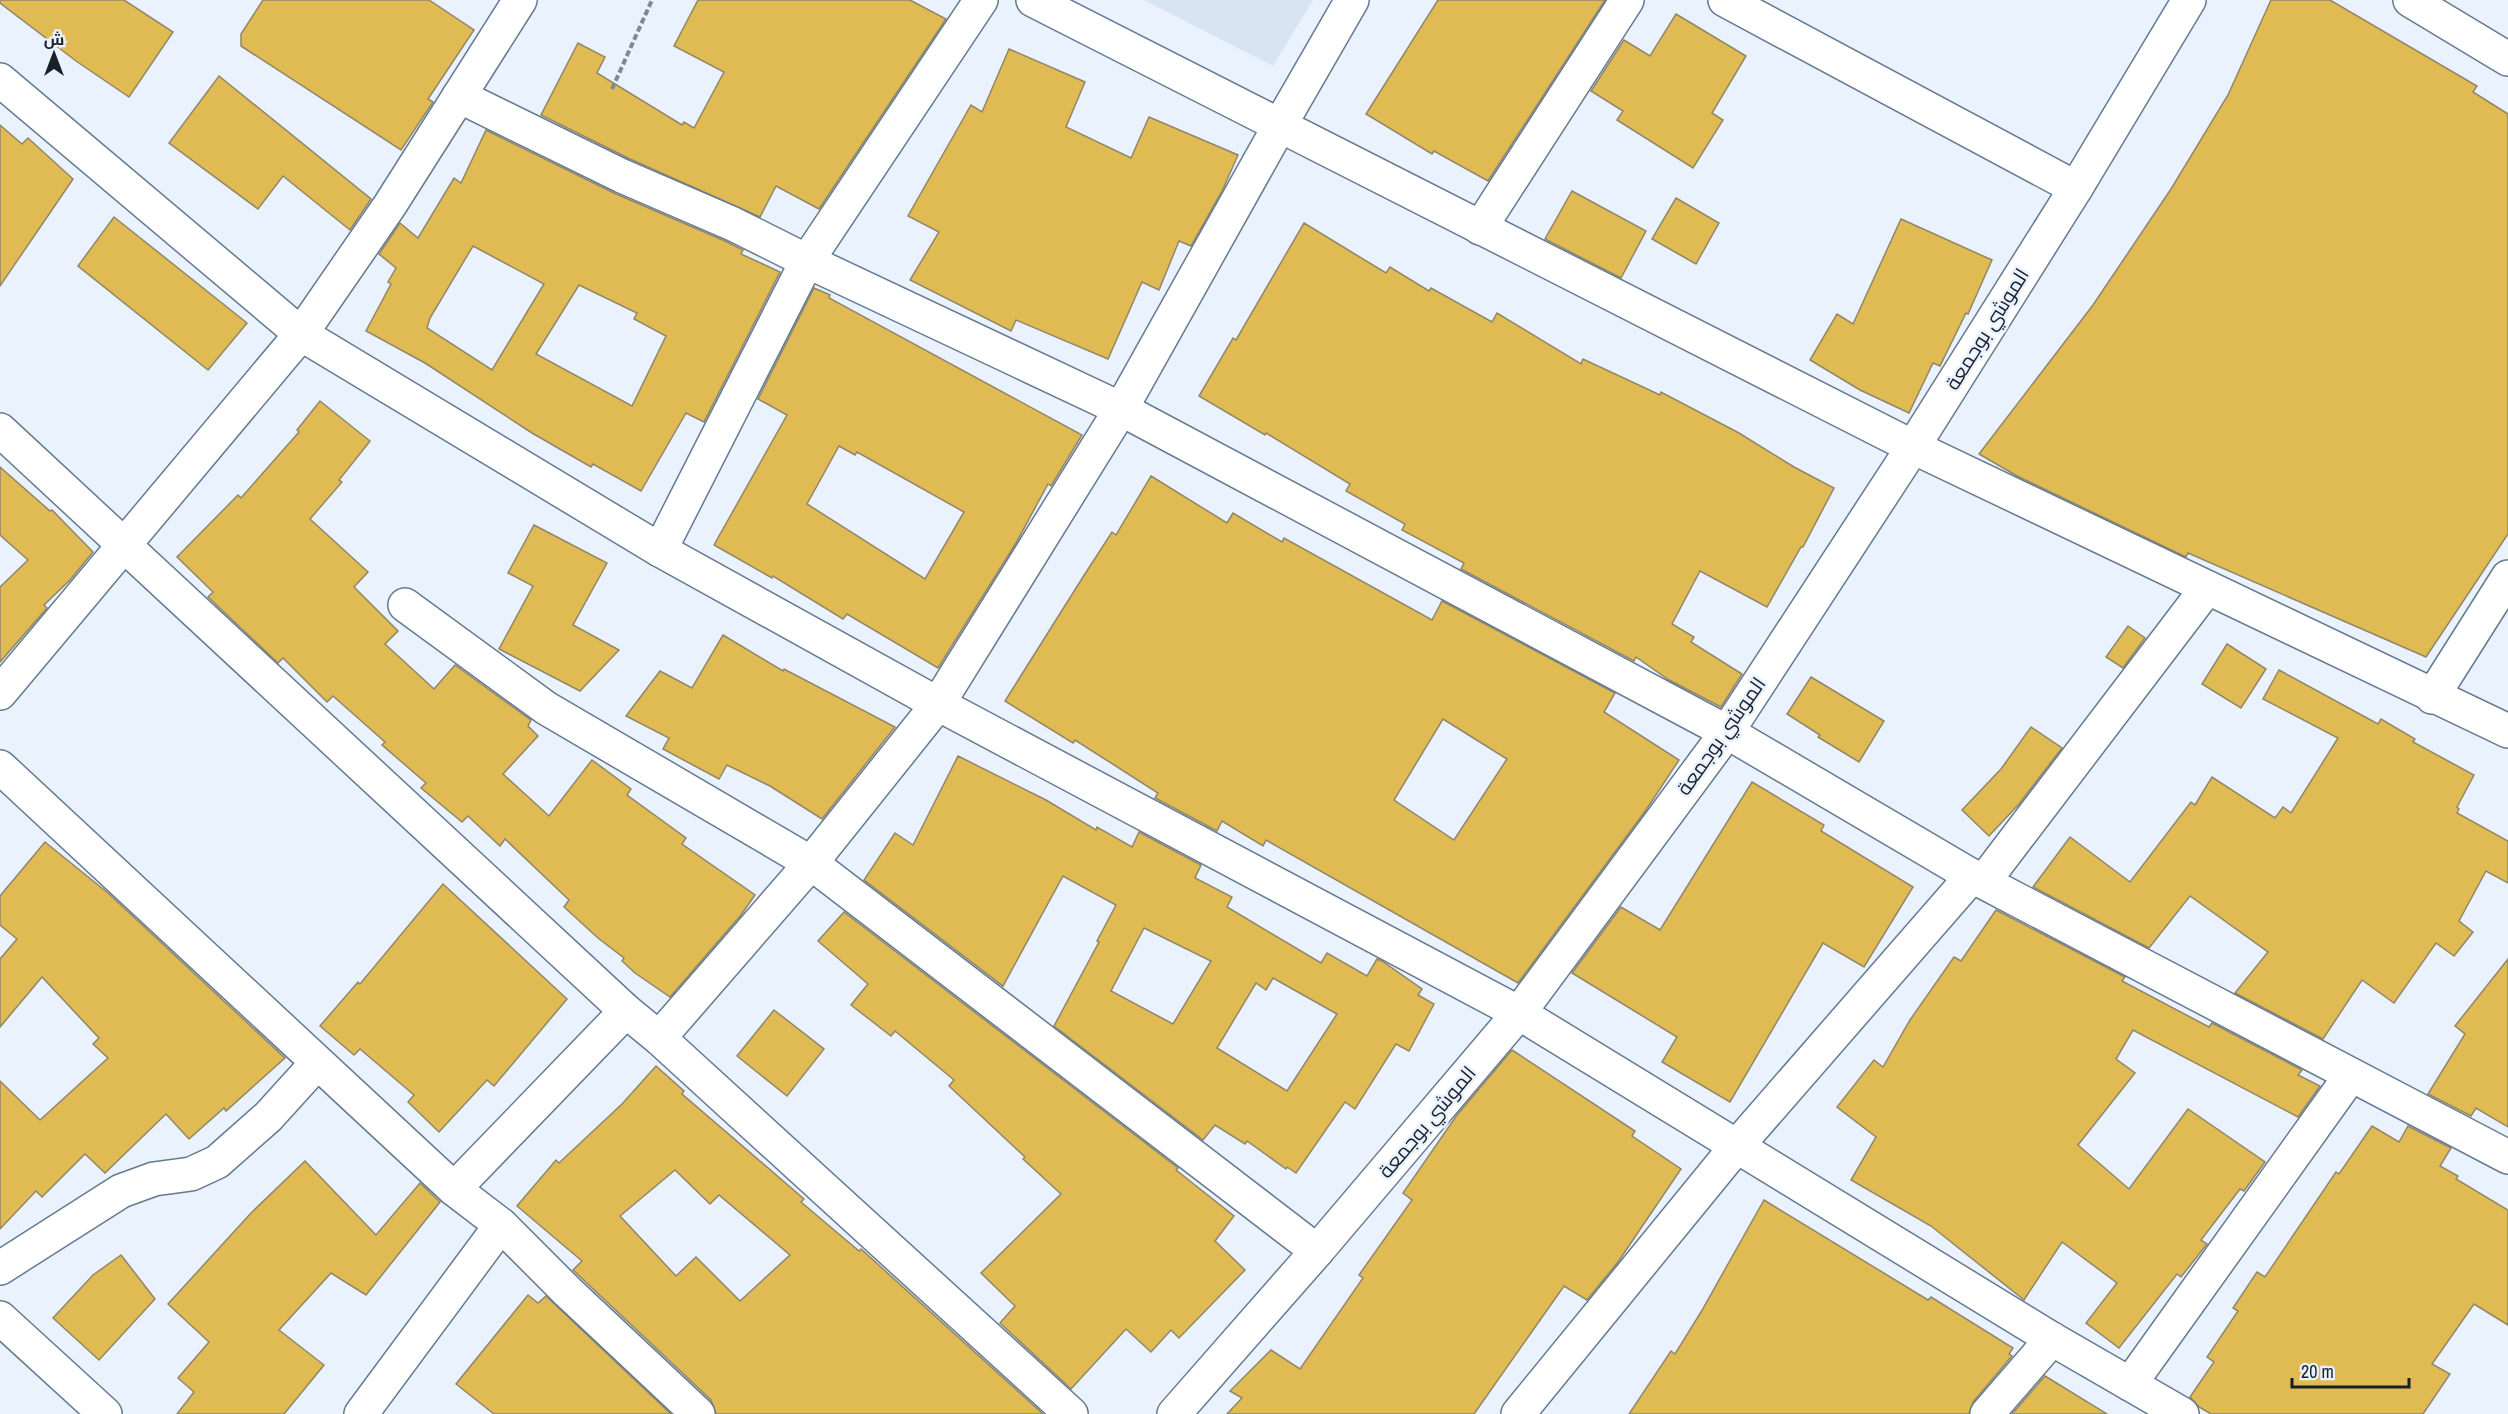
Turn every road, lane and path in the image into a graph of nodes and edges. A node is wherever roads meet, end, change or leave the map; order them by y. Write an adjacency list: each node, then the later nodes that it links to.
1 (520, 0): 13 (street)
2 (652, 0): 12 (path)
3 (981, 0): 17 (street)
4 (1033, 0): 14 (street)
5 (1352, 0): 14 (street)
6 (1627, 0): 16 (street)
7 (1725, 0): 15 (street)
8 (2189, 0): 15 (street, الموشي بوجمعة)
9 (2410, 0): 10 (street)
10 (2508, 59)
11 (0, 80): 18 (street)
12 (612, 89)
13 (459, 96): 17 (street); 18 (street)
14 (1280, 125): 16 (street); 19 (street)
15 (2076, 188): 21 (street, الموشي بوجمعة)
16 (1480, 228): 21 (street)
17 (807, 261): 19 (street); 23 (street)
18 (301, 334): 22 (street); 23 (street)
19 (1121, 409): 29 (street); 31 (street)
20 (0, 430): 22 (street)
21 (1913, 447): 25 (street); 31 (street, الموشي بوجمعة)
22 (123, 547): 27 (street); 35 (street)
23 (660, 550): 29 (street)
24 (2508, 577): 28 (street)
25 (2206, 588): 28 (street); 34 (street)
26 (405, 605): 33 (street)
27 (0, 693)
28 (2432, 697): 30 (street)
29 (938, 704): 33 (street); 36 (street)
30 (2508, 731)
31 (1727, 732): 34 (street); 36 (street, الموشي بوجمعة)
32 (1, 771): 38 (street)
33 (811, 863): 37 (street); 44 (street)
34 (1978, 878): 39 (street); 40 (street)
35 (626, 1011): 37 (street); 42 (street)
36 (1519, 1013): 40 (street); 44 (street, الموشي بوجمعة)
37 (659, 1038): 52 (street)
38 (317, 1063): 42 (street); 45 (street)
39 (2351, 1075): 41 (street); 48 (street)
40 (1736, 1146): 47 (street); 54 (street)
41 (2508, 1157)
42 (454, 1190): 43 (street)
43 (501, 1225): 50 (street); 51 (street)
44 (1317, 1251): 53 (street, الموشي بوجمعة)
45 (0, 1268)
46 (0, 1318): 49 (street)
47 (2052, 1339): 48 (street); 55 (street)
48 (2130, 1383): 56 (street)
49 (105, 1414)
50 (361, 1414)
51 (698, 1414)
52 (1071, 1414)
53 (1174, 1414)
54 (1518, 1414)
55 (1987, 1414)
56 (2182, 1414)

